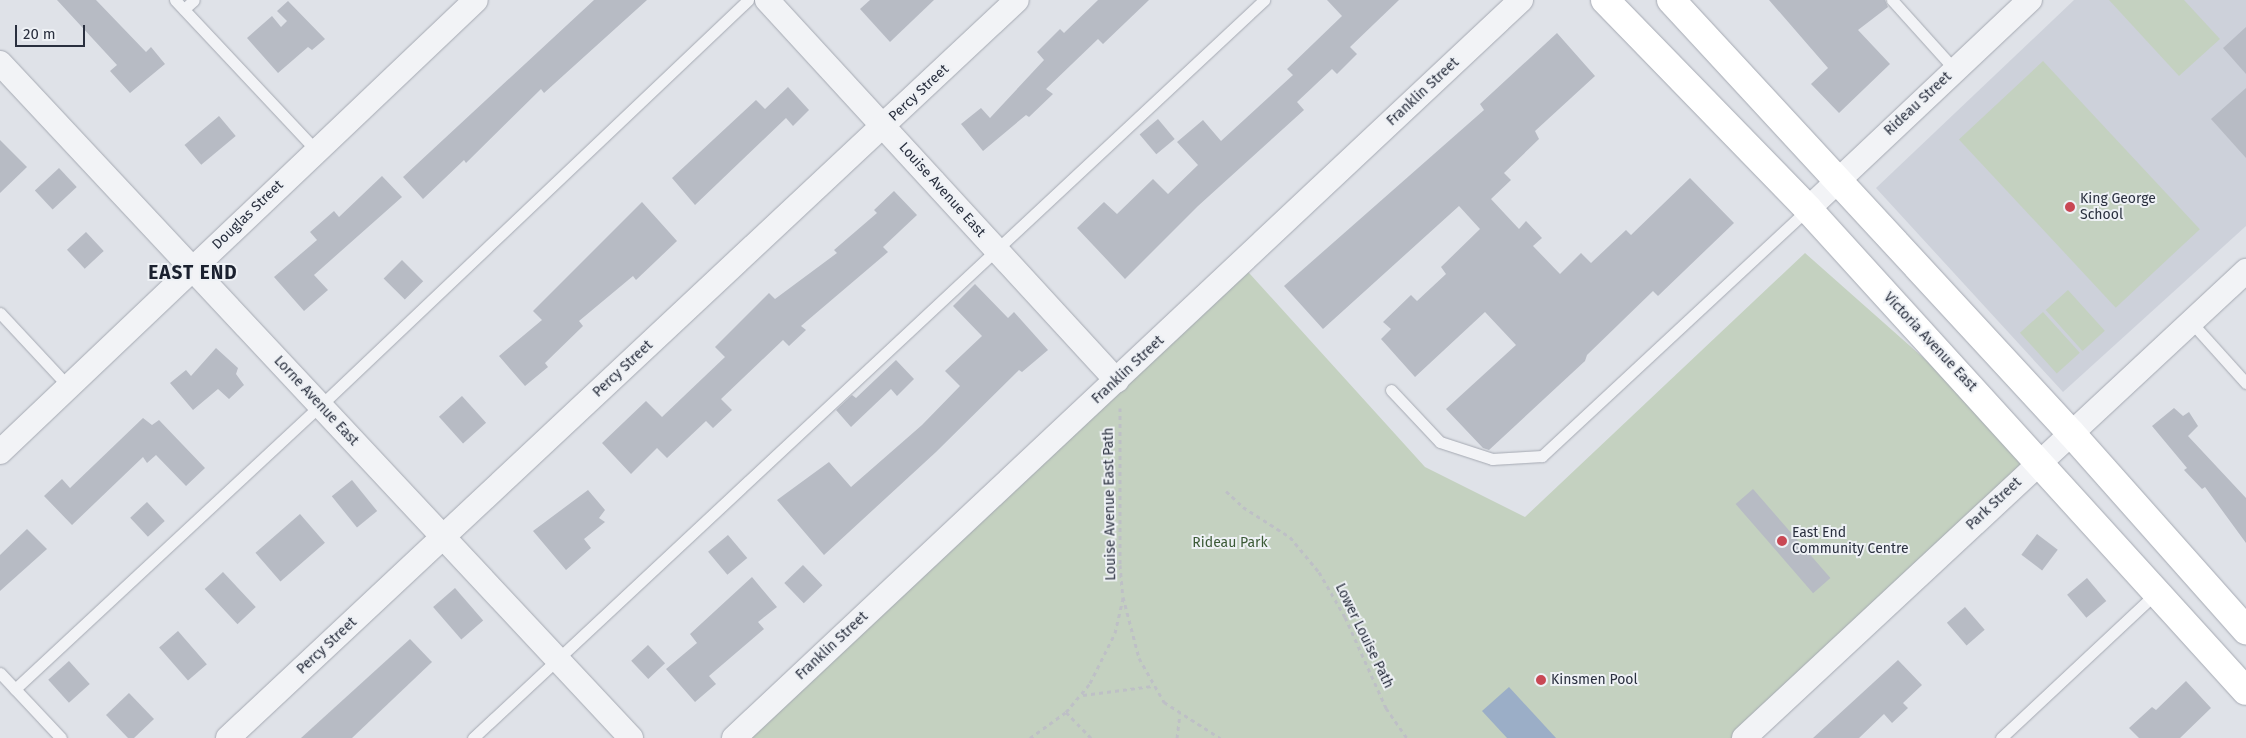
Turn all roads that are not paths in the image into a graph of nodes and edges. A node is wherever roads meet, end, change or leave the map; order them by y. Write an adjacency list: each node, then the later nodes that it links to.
1 (175, 0): 13 (lane)
2 (194, 0): 13 (lane)
3 (476, 0): 17 (street, Douglas Street)
4 (748, 0): 29 (lane)
5 (767, 0): 16 (street, Louise Avenue East)
6 (1017, 0): 16 (street, Percy Street)
7 (1264, 0): 20 (lane)
8 (1521, 0): 25 (street, Franklin Street)
9 (1605, 0): 19 (main road, Victoria Avenue East)
10 (1671, 0): 18 (main road)
11 (1892, 0): 15 (lane)
12 (2030, 0): 15 (street, Rideau Street)
13 (184, 9): 17 (lane)
14 (0, 63): 21 (street, Lorne Avenue East)
15 (1955, 70): 18 (street, Rideau Street)
16 (883, 126): 20 (street, Louise Avenue East); 33 (street, Percy Street)
17 (316, 150): 21 (street, Douglas Street)
18 (1838, 180): 19 (street, Rideau Street); 30 (main road)
19 (1808, 209): 28 (lane); 32 (main road, Victoria Avenue East)
20 (996, 249): 25 (street, Louise Avenue East); 36 (lane)
21 (193, 269): 27 (street, Douglas Street); 29 (street, Lorne Avenue East)
22 (2246, 271): 24 (street, Park Street)
23 (0, 313): 27 (lane)
24 (2190, 322): 26 (lane); 30 (street, Park Street)
25 (1117, 381): 44 (street, Franklin Street)
26 (2246, 384)
27 (69, 387): 31 (street, Douglas Street)
28 (1391, 390)
29 (320, 406): 33 (street, Lorne Avenue East); 38 (lane)
30 (2071, 432): 32 (street, Park Street); 35 (main road)
31 (0, 452)
32 (2040, 461): 34 (main road, Victoria Avenue East); 45 (street, Park Street)
33 (443, 537): 36 (street, Lorne Avenue East); 41 (street, Percy Street)
34 (2156, 592): 39 (main road, Victoria Avenue East); 46 (lane)
35 (2246, 630)
36 (557, 659): 42 (lane); 43 (street, Lorne Avenue East)
37 (0, 673): 38 (lane)
38 (15, 689): 40 (lane)
39 (2246, 691)
40 (61, 738)
41 (228, 738)
42 (473, 738)
43 (631, 738)
44 (734, 738)
45 (1744, 738)
46 (2001, 738)

